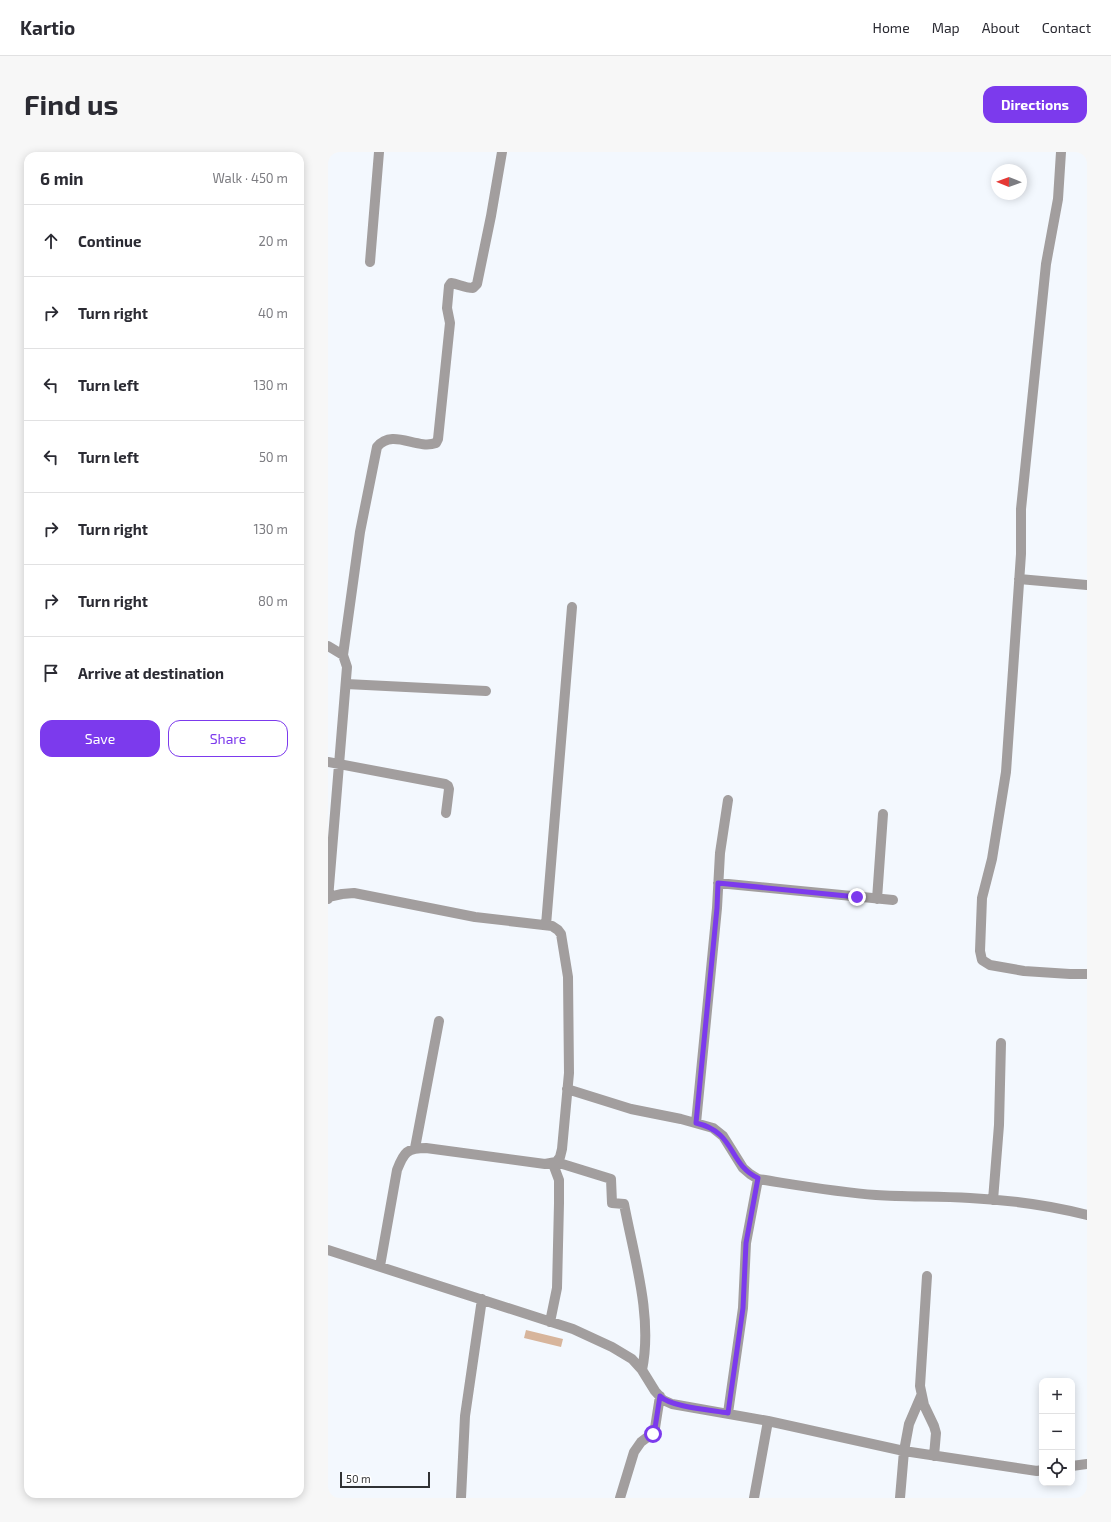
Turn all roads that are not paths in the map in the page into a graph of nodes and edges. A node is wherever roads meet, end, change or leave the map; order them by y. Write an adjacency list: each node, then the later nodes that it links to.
1 (379, 152): 4 (street)
2 (502, 152): 9 (street)
3 (1061, 152): 5 (street)
4 (370, 262)
5 (1019, 579): 6 (street); 22 (street)
6 (1087, 585)
7 (572, 607): 21 (street)
8 (328, 646): 9 (street)
9 (343, 655): 10 (street)
10 (346, 684): 11 (street); 13 (street)
11 (486, 691)
12 (328, 762): 13 (street)
13 (339, 764): 15 (street); 18 (street)
14 (728, 800): 17 (street)
15 (446, 813)
16 (883, 814): 19 (street)
17 (718, 883): 19 (street); 26 (street)
18 (328, 897): 21 (street)
19 (877, 899): 20 (street)
20 (893, 900)
21 (546, 925): 25 (street)
22 (1087, 974)
23 (439, 1022): 27 (street)
24 (1001, 1043): 30 (street)
25 (568, 1089): 26 (street); 28 (street)
26 (696, 1123): 29 (street)
27 (415, 1148): 28 (street); 33 (street)
28 (554, 1163): 36 (street); 37 (street)
29 (758, 1178): 30 (street); 40 (street)
30 (993, 1200): 31 (street)
31 (1087, 1215)
32 (328, 1250): 33 (street)
33 (380, 1266): 35 (street)
34 (927, 1276): 39 (street)
35 (482, 1299): 36 (street); 47 (street)
36 (550, 1322): 37 (street)
37 (642, 1370): 38 (street)
38 (660, 1396): 40 (street); 48 (street)
39 (921, 1396): 42 (street); 43 (street)
40 (728, 1413): 41 (street)
41 (768, 1420): 42 (street); 49 (street)
42 (904, 1451): 43 (street); 50 (street)
43 (934, 1456): 46 (street)
44 (1087, 1464): 45 (street)
45 (1075, 1466)
46 (1039, 1471)
47 (461, 1498)
48 (620, 1498)
49 (754, 1498)
50 (900, 1498)

